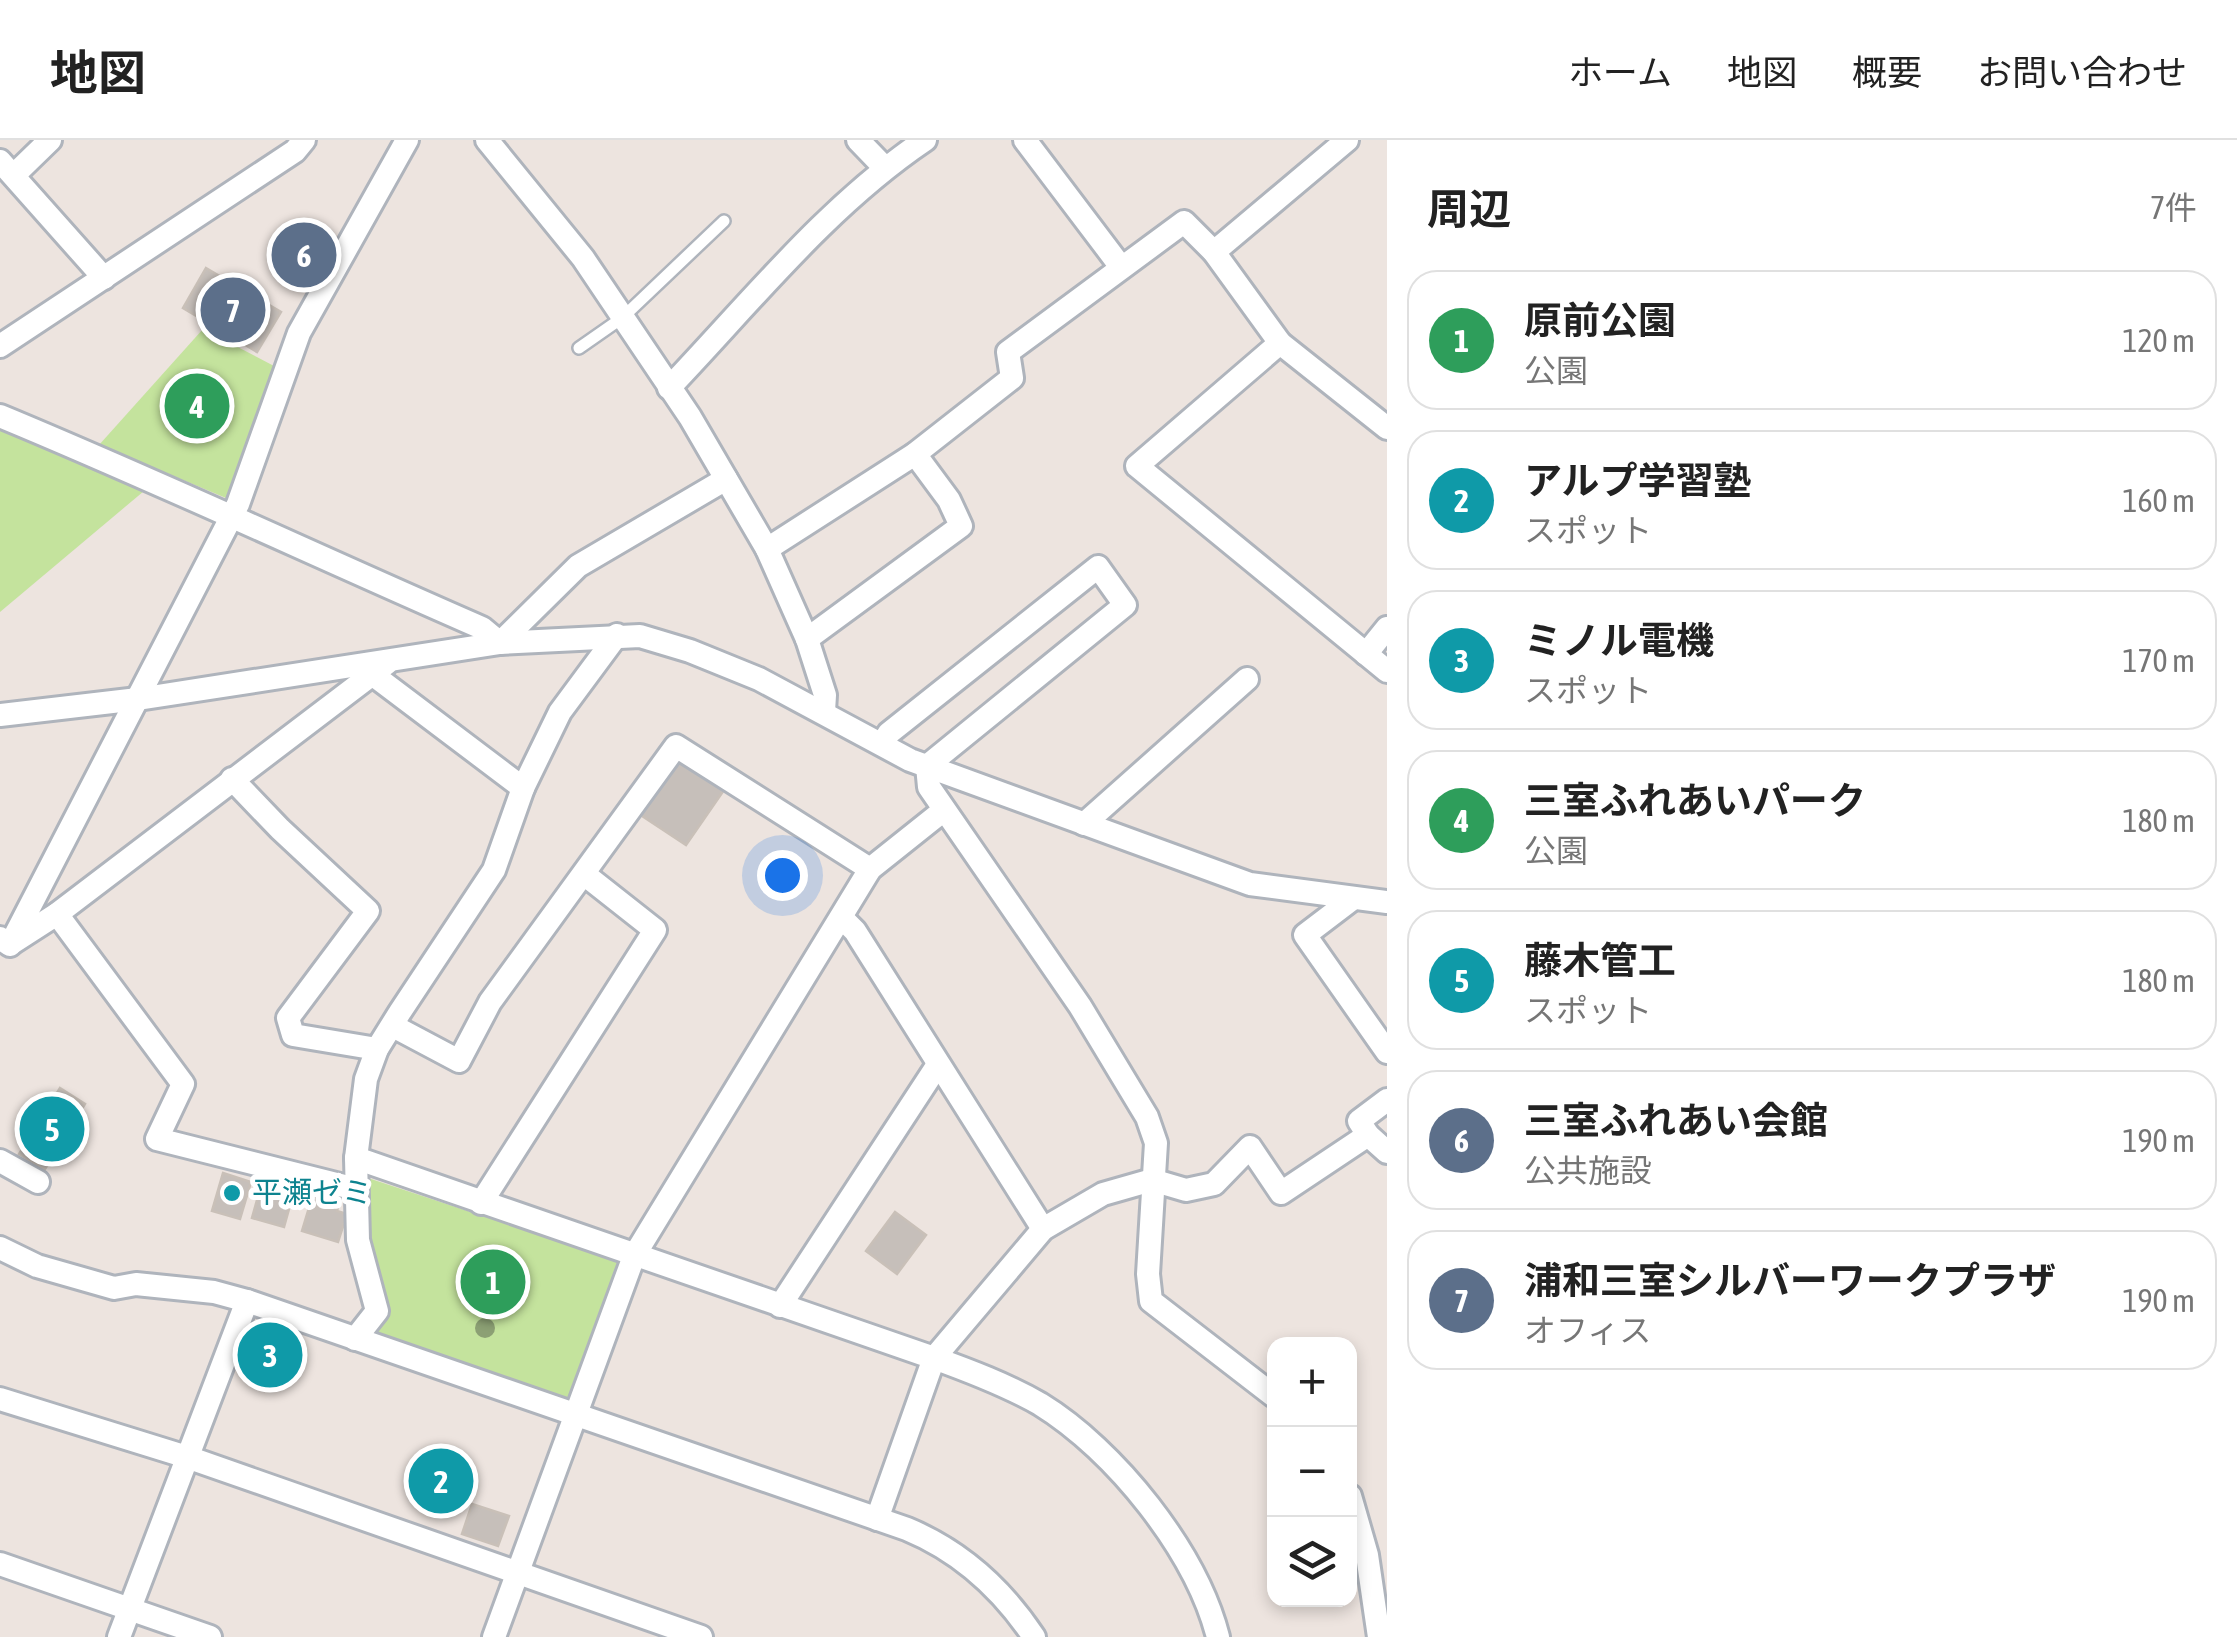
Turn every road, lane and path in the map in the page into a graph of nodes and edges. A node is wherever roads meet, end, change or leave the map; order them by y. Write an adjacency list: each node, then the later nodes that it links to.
1 (50, 140): 10 (street)
2 (488, 140): 15 (street)
3 (858, 140): 9 (street)
4 (924, 140): 9 (street)
5 (1026, 140): 13 (street)
6 (401, 143): 24 (street)
7 (1337, 143): 12 (street)
8 (294, 144): 14 (street)
9 (884, 167): 19 (street)
10 (7, 168): 14 (street)
11 (724, 221): 15 (lane)
12 (1214, 252): 13 (street); 16 (street)
13 (1120, 268): 22 (street)
14 (104, 278): 17 (street)
15 (622, 318): 18 (lane); 19 (street)
16 (1280, 344): 21 (street); 30 (street)
17 (0, 346)
18 (579, 348)
19 (668, 388): 23 (street)
20 (0, 416): 24 (street)
21 (1387, 428)
22 (915, 454): 25 (street); 28 (street)
23 (726, 479): 25 (street); 29 (street)
24 (231, 516): 29 (street); 34 (street)
25 (767, 549): 28 (street)
26 (1387, 628): 30 (street)
27 (616, 636): 29 (street); 35 (street); 40 (street)
28 (807, 640): 35 (street)
29 (500, 642): 31 (street)
30 (1366, 654): 32 (street)
31 (381, 668): 34 (street); 39 (street); 40 (street)
32 (1387, 671)
33 (1247, 679): 42 (street)
34 (138, 698): 36 (street); 49 (street)
35 (824, 711): 37 (street)
36 (0, 715)
37 (882, 744): 38 (street); 38 (street)
38 (928, 766): 41 (street); 42 (street)
39 (232, 780): 47 (street); 51 (street)
40 (523, 788): 50 (street)
41 (944, 810): 43 (street); 59 (street)
42 (1084, 824): 45 (street)
43 (870, 869): 44 (street); 48 (street)
44 (584, 874): 50 (street); 62 (street)
45 (1351, 900): 46 (street); 52 (street)
46 (1387, 902)
47 (57, 914): 49 (street); 61 (street)
48 (842, 918): 53 (street); 65 (street)
49 (3, 947)
50 (392, 1026): 51 (street)
51 (377, 1050): 57 (street)
52 (1387, 1052)
53 (937, 1066): 63 (street); 67 (street)
54 (1387, 1100): 55 (street)
55 (1368, 1135): 56 (street); 59 (street)
56 (1387, 1152)
57 (356, 1158): 61 (street); 62 (street)
58 (0, 1161): 60 (street)
59 (1152, 1180): 63 (street); 70 (street)
60 (38, 1182)
61 (356, 1189): 68 (street)
62 (481, 1203): 65 (street)
63 (1043, 1229): 69 (street)
64 (0, 1248): 66 (street)
65 (634, 1256): 67 (street); 72 (street)
66 (247, 1301): 68 (street); 73 (street)
67 (780, 1306): 69 (street)
68 (355, 1339): 72 (street)
69 (934, 1358): 75 (street); 84 (street)
70 (1267, 1391)
71 (0, 1399): 73 (street)
72 (576, 1415): 75 (street); 77 (street)
73 (186, 1458): 77 (street); 78 (street)
74 (1356, 1517): 85 (street)
75 (877, 1520): 83 (street)
76 (0, 1564): 78 (street)
77 (517, 1573): 81 (street); 82 (street)
78 (130, 1609): 79 (street); 80 (street)
79 (119, 1637)
80 (210, 1637)
81 (494, 1637)
82 (701, 1637)
83 (1034, 1637)
84 (1218, 1637)
85 (1379, 1637)

